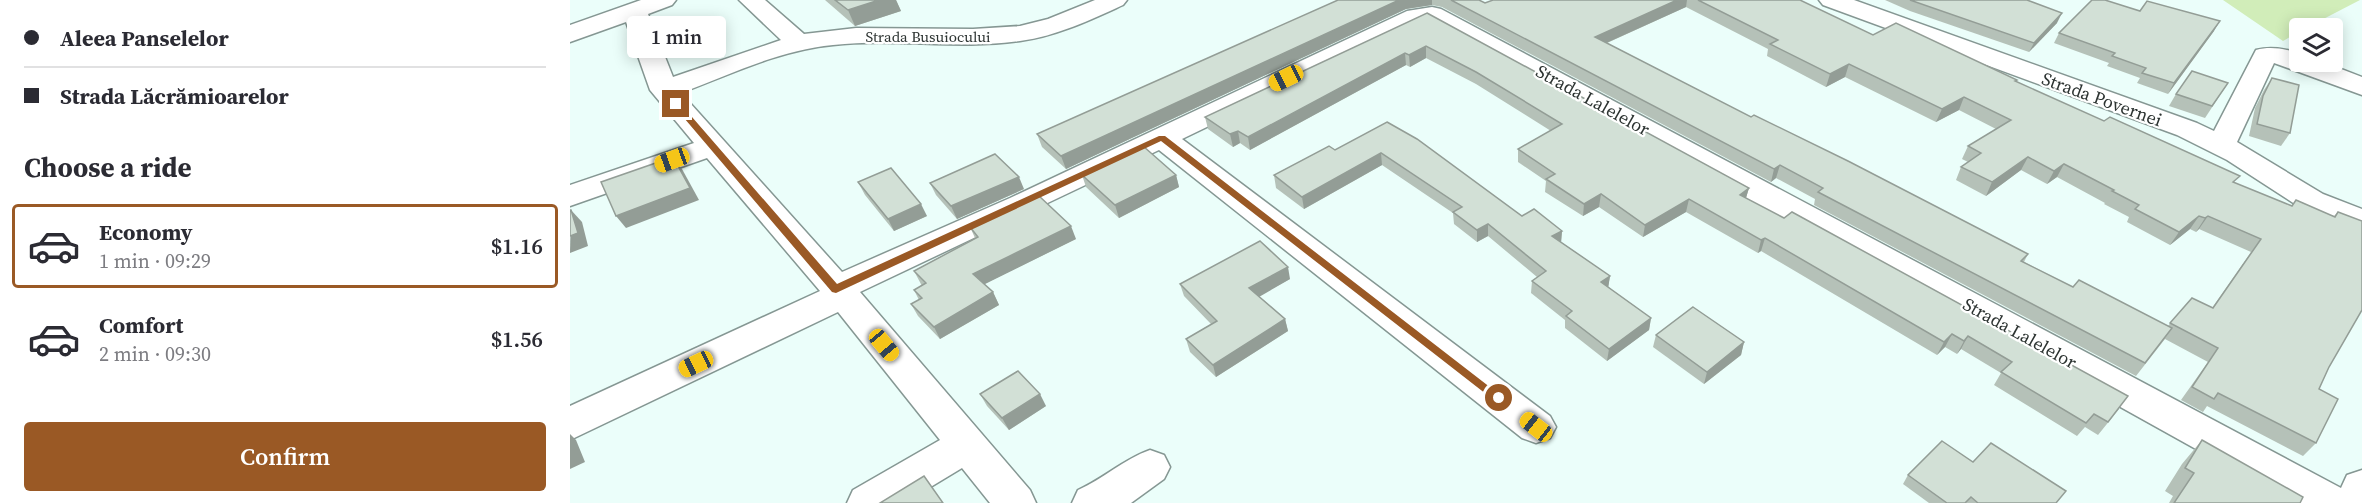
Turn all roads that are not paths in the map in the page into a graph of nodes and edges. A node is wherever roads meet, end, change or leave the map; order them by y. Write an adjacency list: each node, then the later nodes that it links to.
1 (664, 0): 5 (street)
2 (751, 0): 7 (street)
3 (1115, 0): 7 (street, Strada Busuiocului)
4 (1831, 0): 11 (street, Strada Povernei)
5 (634, 10): 6 (street); 9 (street)
6 (570, 34)
7 (798, 42): 9 (street, Strada Busuiocului)
8 (2362, 87): 11 (street)
9 (664, 90): 12 (street)
10 (1162, 138): 15 (street, Strada Lalelelor); 17 (street); 24 (street, Strada Lalelelor)
11 (2221, 145): 14 (street, Strada Povernei)
12 (713, 146): 13 (street); 15 (street)
13 (570, 196)
14 (2362, 221)
15 (839, 292): 16 (street, Strada Lalelelor); 18 (street)
16 (570, 424)
17 (1536, 427)
18 (967, 444): 21 (street); 22 (street)
19 (1150, 467): 23 (street)
20 (2362, 488): 25 (street)
21 (868, 503)
22 (1015, 503)
23 (1094, 503)
24 (2331, 503)
25 (2355, 503)

